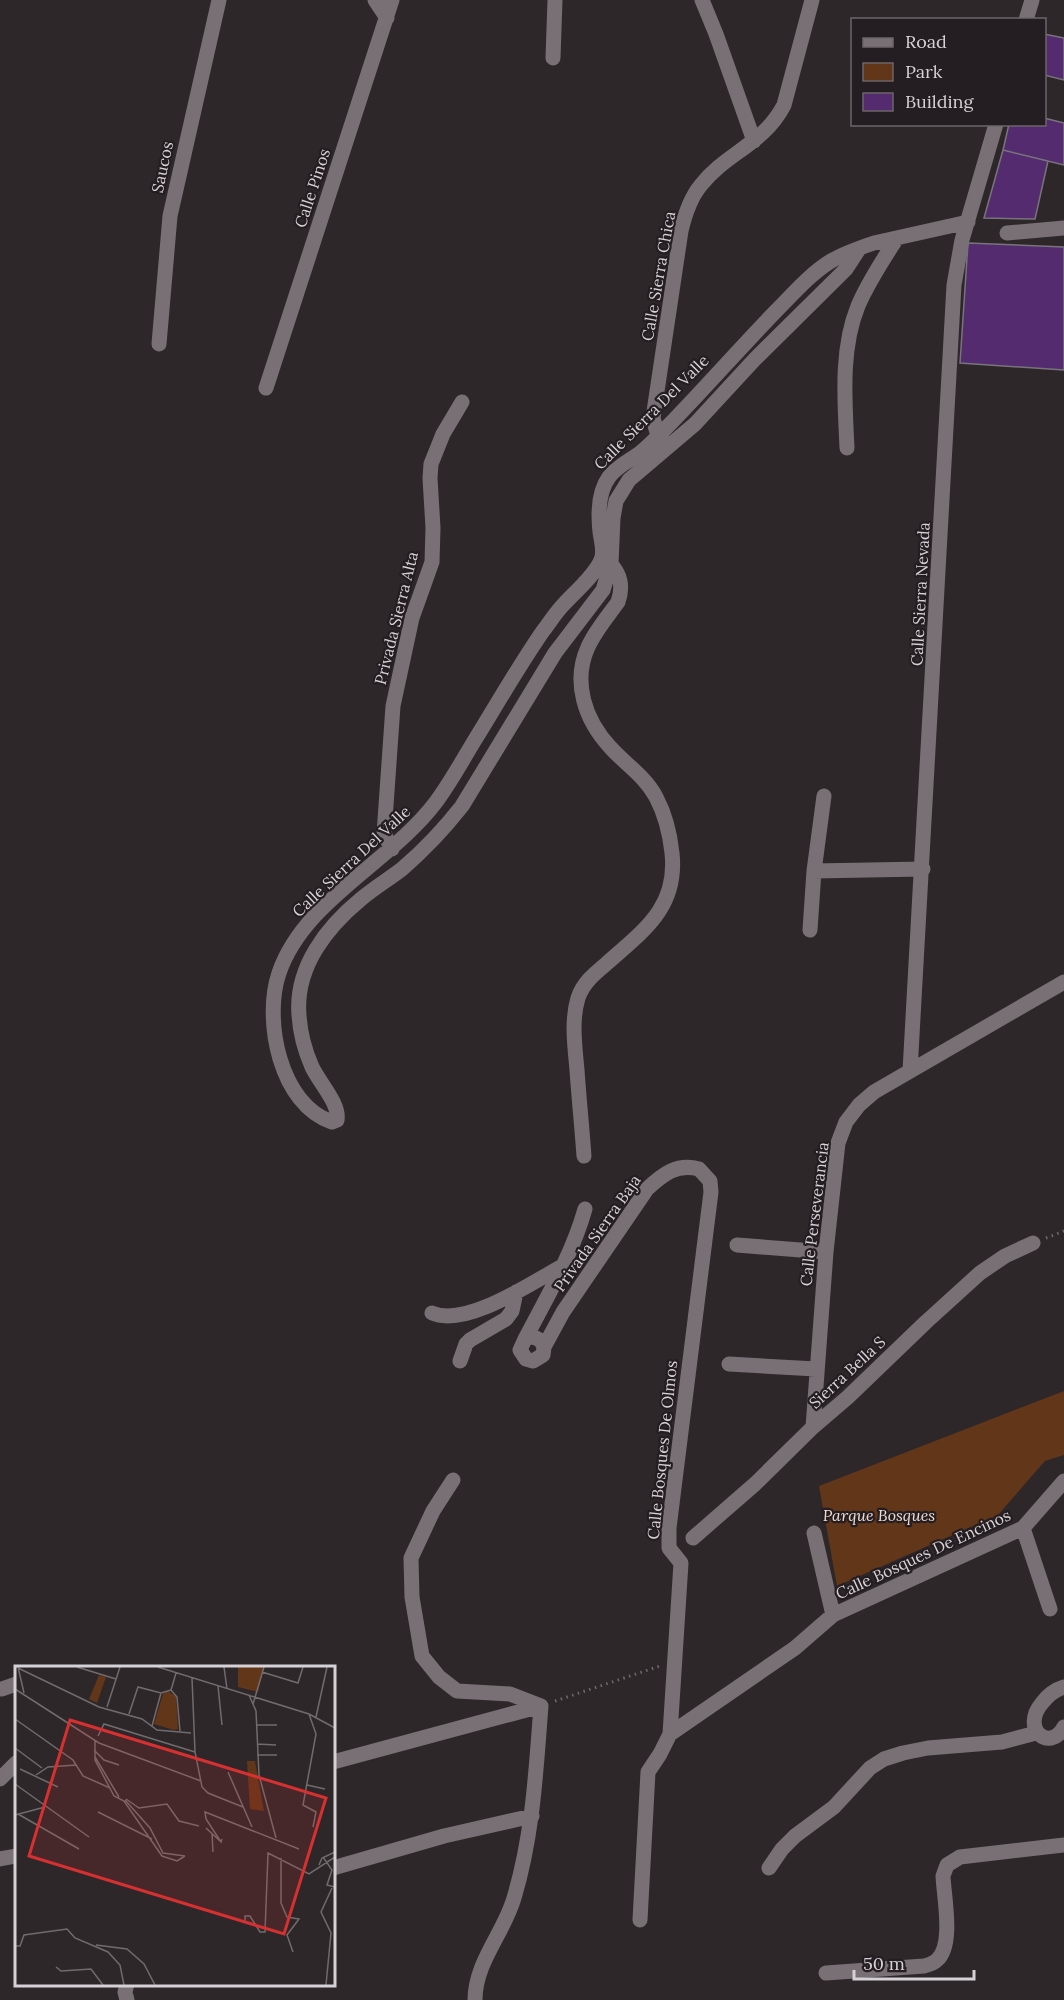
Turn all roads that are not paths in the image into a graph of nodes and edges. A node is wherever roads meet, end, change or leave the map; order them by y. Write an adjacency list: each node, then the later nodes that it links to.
1 (219, 0): 18 (street, Saucos)
2 (375, 0): 8 (street)
3 (392, 0): 8 (street, Calle Pinos)
4 (555, 0): 10 (street)
5 (702, 0): 12 (street)
6 (812, 0): 12 (street, Calle Sierra Chica)
7 (1032, 0): 9 (street)
8 (387, 18): 19 (street, Calle Pinos)
9 (1027, 18)
10 (553, 58)
11 (995, 126): 13 (street, Calle Sierra Nevada)
12 (754, 141): 21 (street, Calle Sierra Chica)
13 (968, 222): 16 (street, Calle Sierra Del Valle); 27 (street, Calle Sierra Nevada)
14 (1064, 228): 15 (street)
15 (1007, 233)
16 (897, 238): 17 (street, Calle Sierra Del Valle); 23 (street)
17 (859, 249): 21 (street, Calle Sierra Del Valle); 22 (street, Calle Sierra Del Valle)
18 (159, 344)
19 (266, 388)
20 (462, 402): 26 (street, Privada Sierra Alta)
21 (658, 435): 22 (street); 24 (street, Calle Sierra Del Valle)
22 (668, 448): 24 (street, Calle Sierra Del Valle)
23 (847, 448)
24 (607, 560): 26 (street, Calle Sierra Del Valle); 26 (street, Calle Sierra Del Valle); 32 (street)
25 (825, 796): 28 (street)
26 (392, 849)
27 (923, 869): 28 (street); 31 (street, Calle Sierra Nevada)
28 (814, 871): 29 (street)
29 (810, 930)
30 (1064, 982): 31 (street, Calle Perseverancia)
31 (910, 1071): 37 (street, Calle Perseverancia)
32 (584, 1156)
33 (699, 1169): 38 (street, Privada Sierra Baja); 56 (street, Calle Bosques De Olmos)
34 (585, 1209): 38 (street, Privada Sierra Baja)
35 (1033, 1243): 44 (street, Sierra Bella S)
36 (737, 1245): 37 (street)
37 (826, 1252): 43 (street, Calle Perseverancia)
38 (564, 1265): 39 (street)
39 (516, 1292): 40 (street); 41 (street)
40 (432, 1313)
41 (460, 1361)
42 (729, 1364): 43 (street)
43 (816, 1369): 44 (street, Calle Perseverancia)
44 (813, 1427): 49 (street, Sierra Bella S)
45 (453, 1479): 53 (street)
46 (1064, 1481): 47 (street, Calle Bosques De Encinos)
47 (1023, 1528): 50 (street); 51 (street, Calle Bosques De Encinos)
48 (814, 1533): 51 (street)
49 (693, 1538)
50 (1050, 1609)
51 (833, 1615): 56 (street, Calle Bosques De Encinos)
52 (1064, 1687): 55 (street)
53 (541, 1706): 57 (street); 60 (street)
54 (1064, 1727): 55 (street)
55 (1036, 1733): 65 (street)
56 (670, 1734): 66 (street, Calle Bosques De Olmos)
57 (334, 1762)
58 (15, 1764): 59 (street)
59 (0, 1779)
60 (532, 1816): 64 (street); 70 (street)
61 (1064, 1845): 67 (street)
62 (15, 1856): 63 (street)
63 (0, 1859)
64 (334, 1868)
65 (769, 1868)
66 (640, 1920)
67 (826, 1973)
68 (127, 1985): 69 (street)
69 (127, 2000)
70 (475, 2000)

